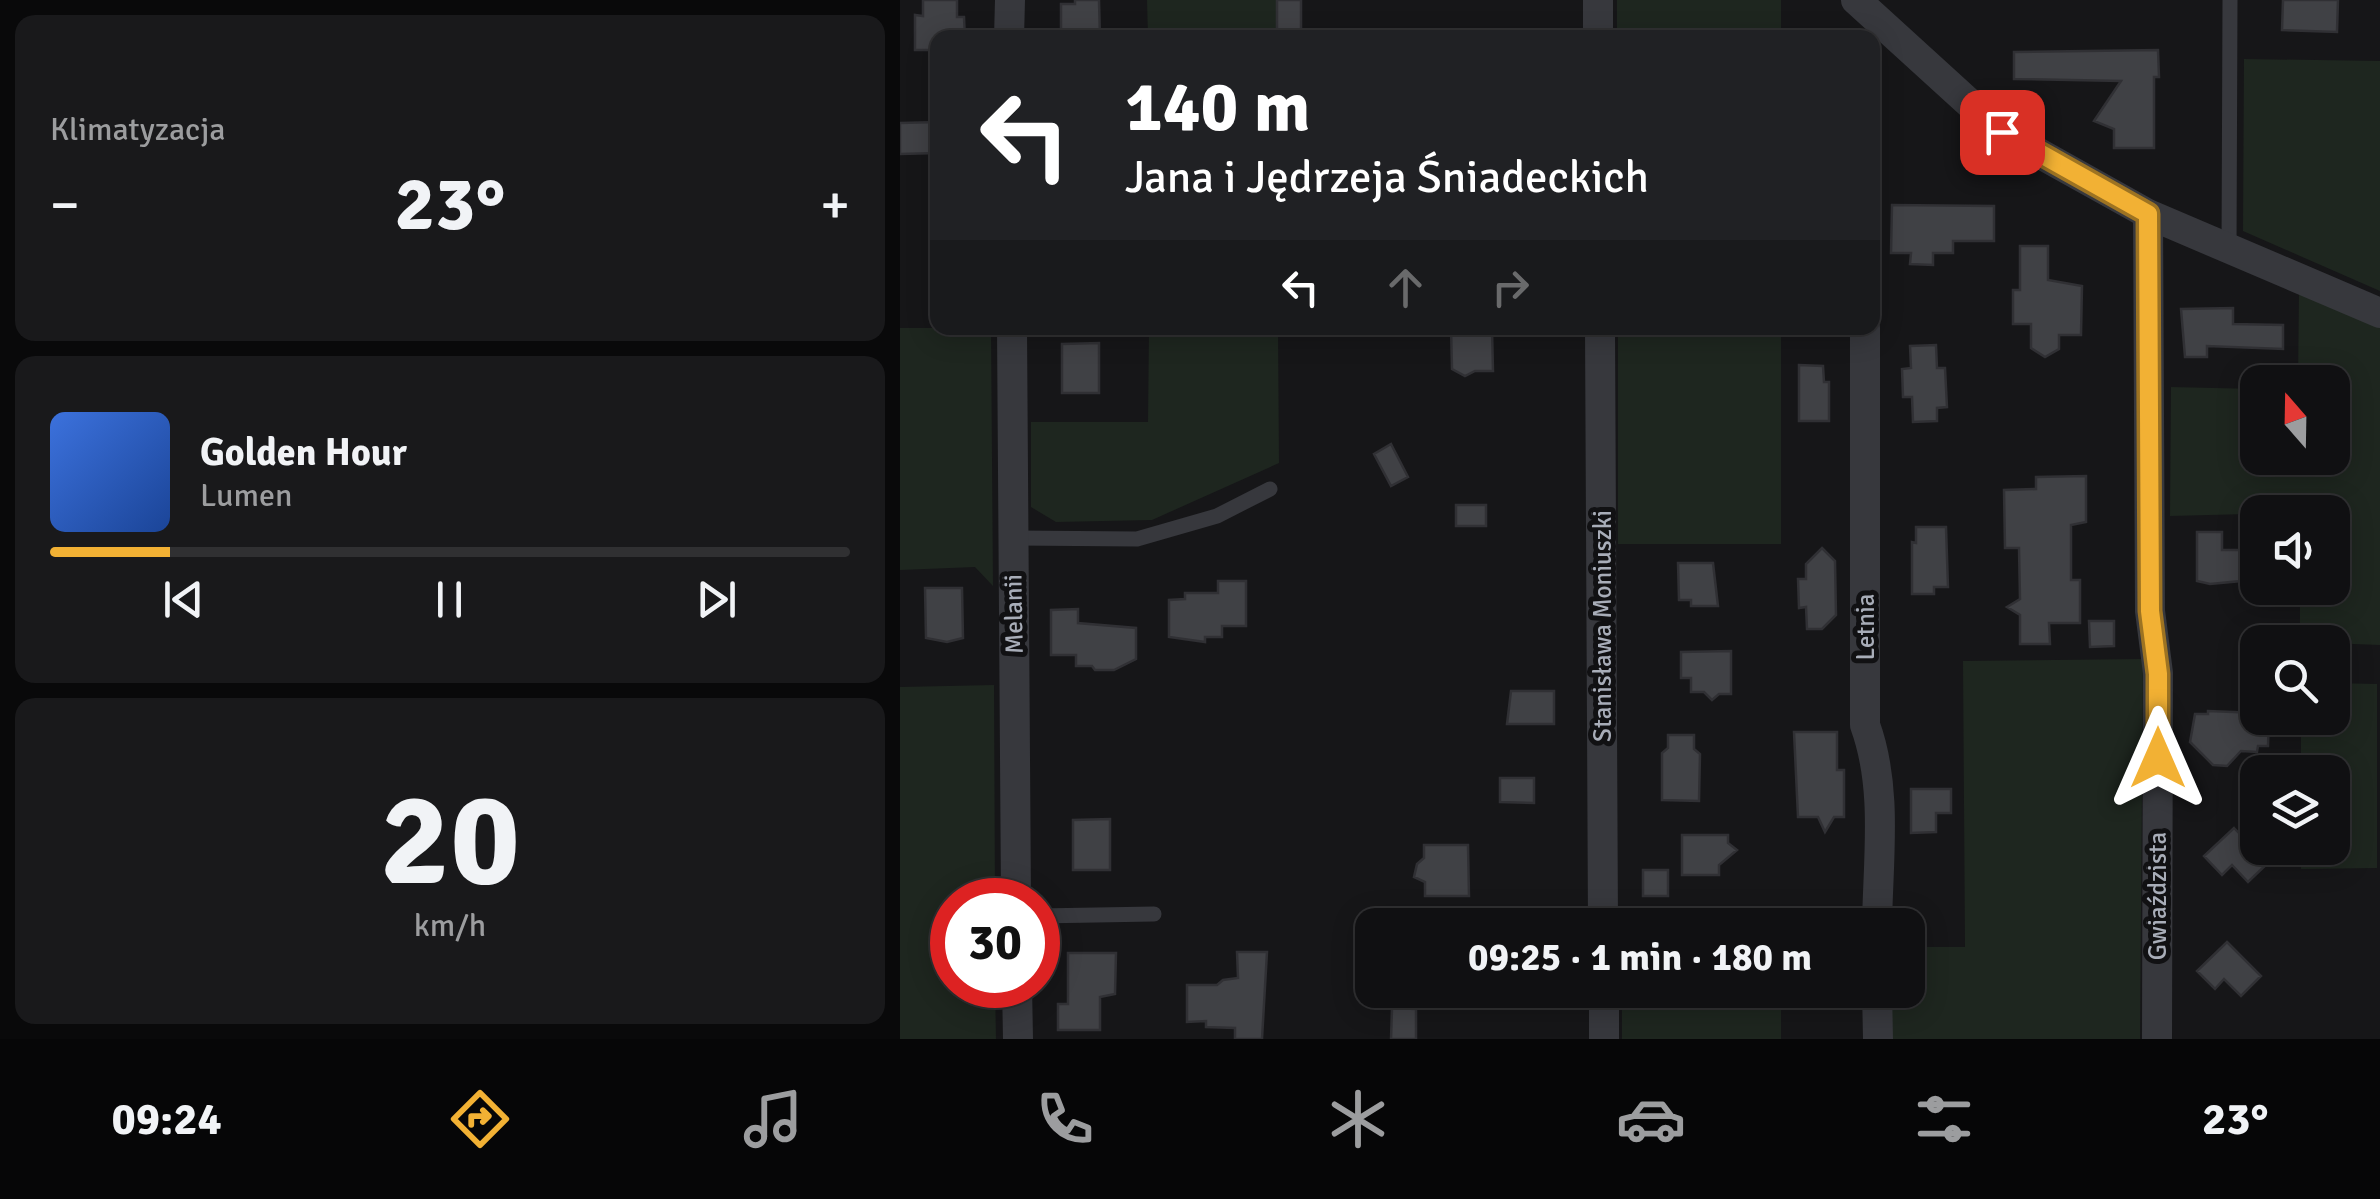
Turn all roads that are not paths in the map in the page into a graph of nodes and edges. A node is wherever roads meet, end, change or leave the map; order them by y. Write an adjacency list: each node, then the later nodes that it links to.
1 (1010, 0): 4 (street)
2 (1598, 0): 5 (street)
3 (2230, 0): 8 (lane)
4 (1009, 30)
5 (1598, 30)
6 (1880, 30): 7 (street)
7 (2148, 214): 8 (street); 26 (street, Gwiaździsta)
8 (2229, 250): 9 (street)
9 (2380, 313)
10 (1012, 335): 14 (street, Melanii)
11 (1600, 335): 16 (street, Stanisława Moniuszki)
12 (1865, 335): 17 (street, Letnia)
13 (1270, 489): 14 (lane)
14 (1012, 538): 15 (street, Melanii)
15 (1016, 878)
16 (1604, 908)
17 (1877, 908)
18 (1154, 914): 19 (lane)
19 (1060, 916)
20 (1017, 1008): 23 (street)
21 (1604, 1008): 24 (street)
22 (1878, 1008): 25 (street)
23 (1018, 1039)
24 (1604, 1039)
25 (1878, 1039)
26 (2157, 1039)

